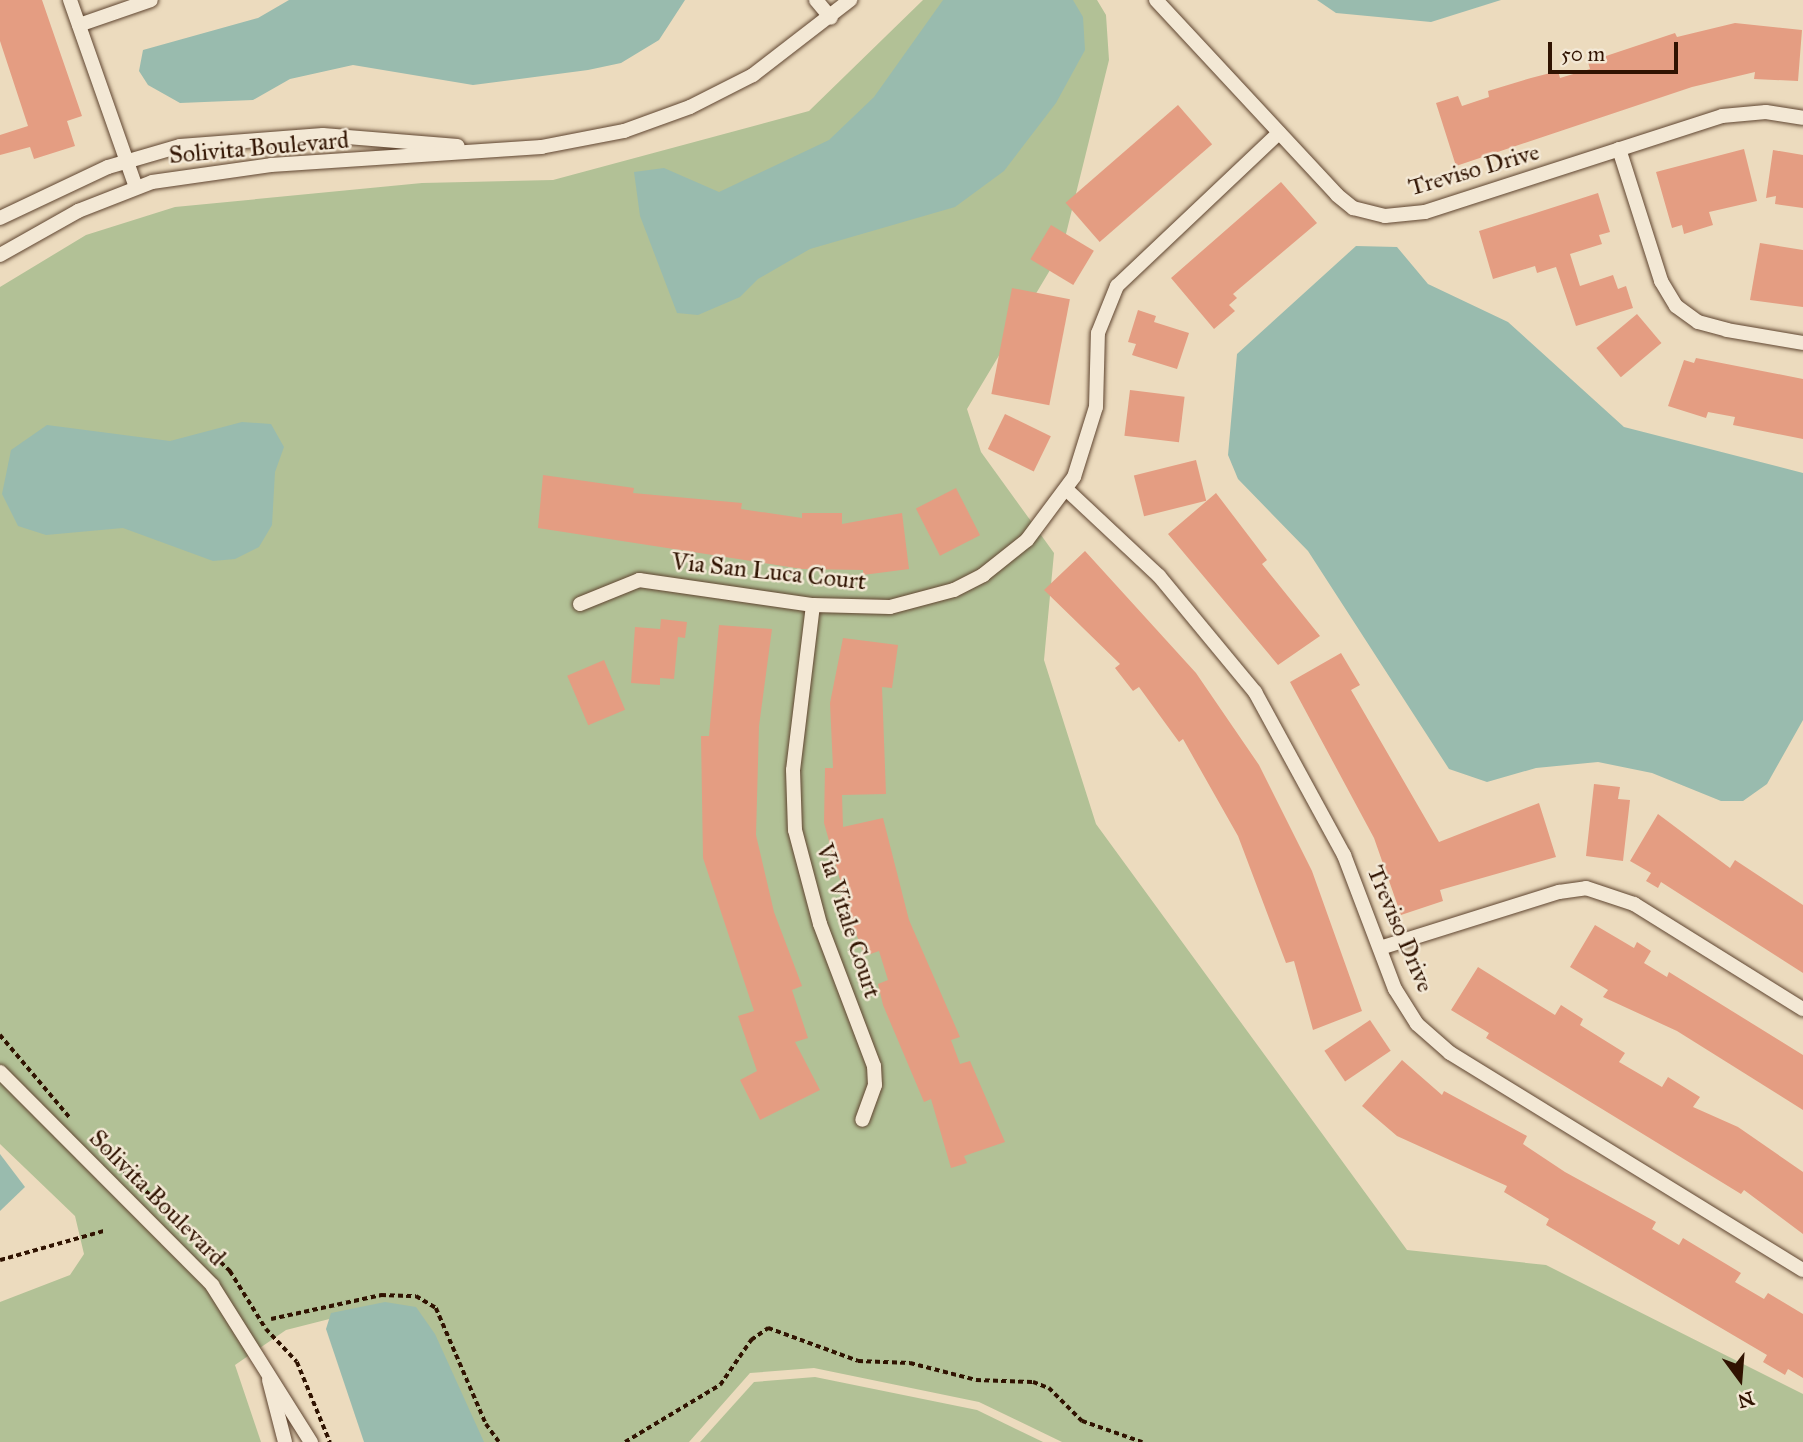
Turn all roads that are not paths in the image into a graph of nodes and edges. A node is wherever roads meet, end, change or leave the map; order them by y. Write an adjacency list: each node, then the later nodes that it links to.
1 (70, 0): 7 (street)
2 (150, 0): 7 (street)
3 (816, 0): 6 (street)
4 (850, 0): 6 (street, Solivita Boulevard)
5 (1156, 0): 9 (street, Treviso Drive)
6 (831, 18): 11 (street, Solivita Boulevard)
7 (79, 25): 12 (street)
8 (1803, 118): 10 (street, Treviso Drive)
9 (1279, 134): 10 (street, Treviso Drive); 17 (street, Via San Luca Court)
10 (1619, 149): 16 (street)
11 (498, 150): 12 (street, Solivita Boulevard); 13 (street, Solivita Boulevard)
12 (127, 159): 13 (street); 14 (street, Solivita Boulevard)
13 (136, 187): 15 (street, Solivita Boulevard)
14 (0, 218)
15 (0, 255)
16 (1803, 343)
17 (1067, 490): 19 (street, Via San Luca Court); 20 (street, Treviso Drive)
18 (580, 604): 19 (street, Via San Luca Court)
19 (813, 606): 23 (street, Via Vitale Court)
20 (1380, 948): 21 (street); 24 (street, Treviso Drive)
21 (1803, 1009)
22 (0, 1072): 25 (street, Solivita Boulevard)
23 (862, 1120)
24 (1803, 1270)
25 (266, 1368): 26 (street, Solivita Boulevard); 27 (street, Solivita Boulevard)
26 (285, 1442)
27 (311, 1442)

